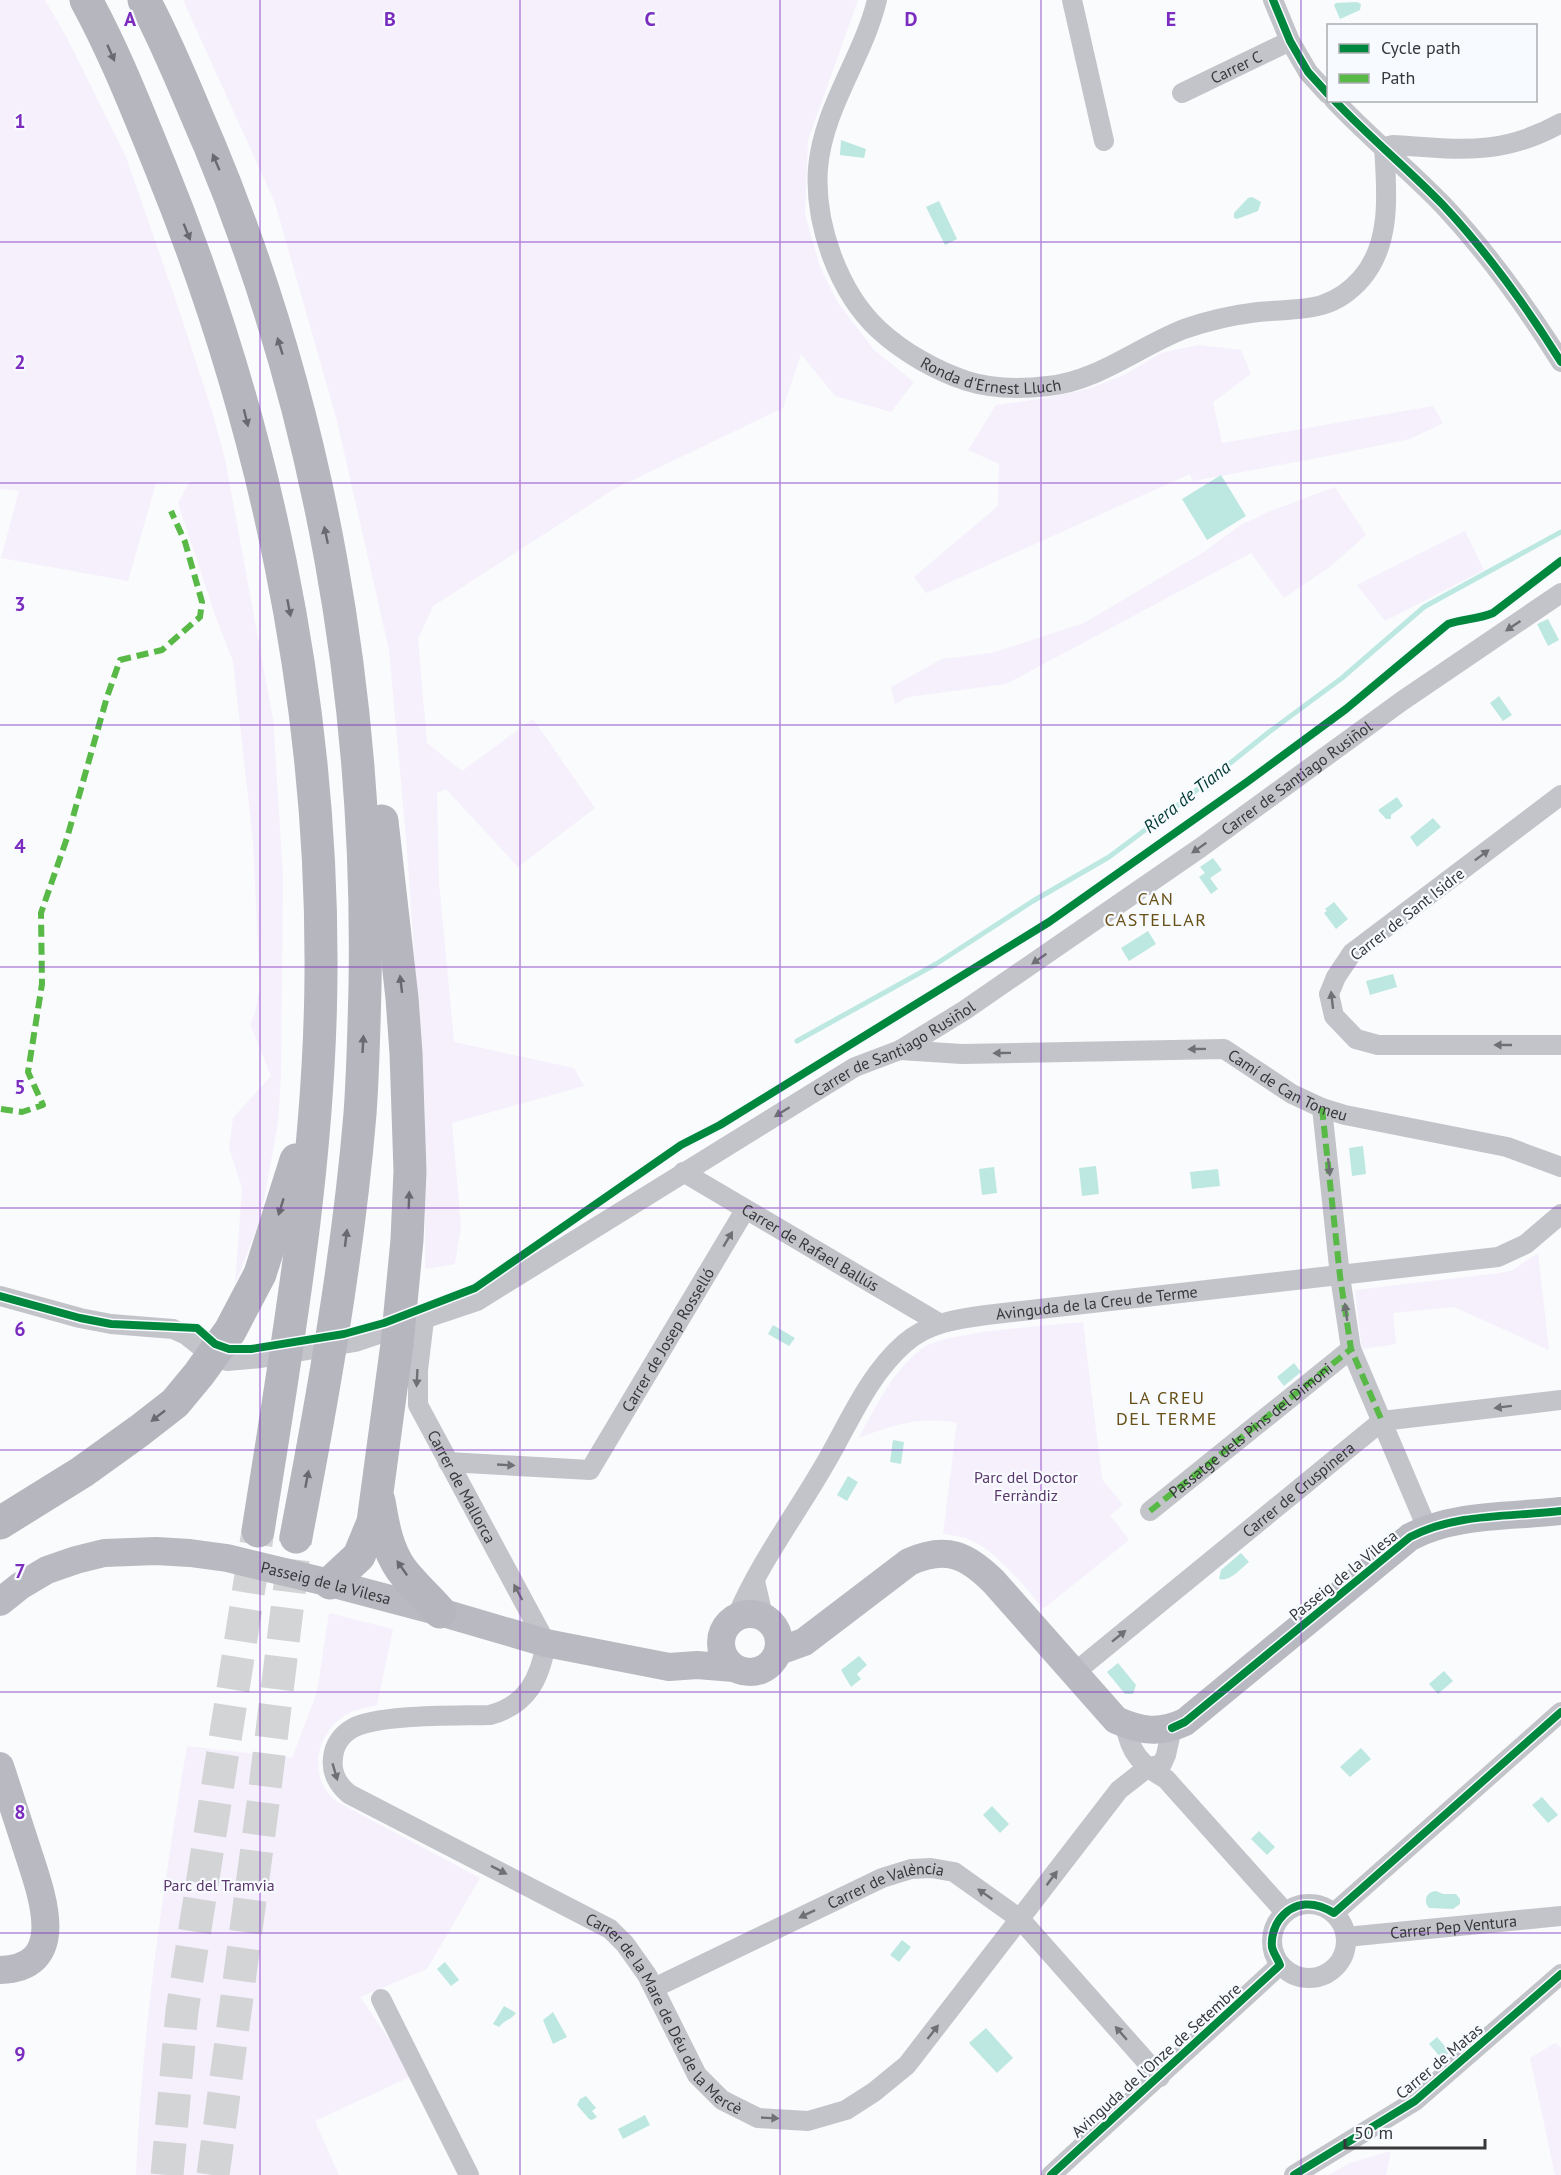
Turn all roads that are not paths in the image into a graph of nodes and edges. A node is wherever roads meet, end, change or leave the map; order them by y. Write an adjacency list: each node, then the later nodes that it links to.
1 (86, 0): 21 (highway, one-way to 21)
2 (144, 0): 17 (highway, one-way to 2)
3 (877, 0): 14 (street, Ronda d'Ernest Lluch)
4 (1072, 0): 12 (street)
5 (1273, 0): 6 (street)
6 (1290, 41): 7 (street); 8 (street, Carrer C)
7 (1327, 92)
8 (1182, 93)
9 (1336, 102): 11 (street)
10 (1561, 123): 13 (street)
11 (1357, 124): 13 (street); 14 (street, Ronda d'Ernest Lluch)
12 (1104, 141)
13 (1383, 147): 14 (street, Ronda d'Ernest Lluch); 15 (street)
14 (1385, 201)
15 (1561, 362)
16 (1561, 593): 20 (street, Carrer de Santiago Rusiñol, one-way to 20)
17 (348, 676): 35 (highway, one-way to 17); 41 (highway, one-way to 17)
18 (1561, 795): 19 (street, Carrer de Sant Isidre, one-way to 18)
19 (1561, 1045)
20 (900, 1050): 22 (street, Camí de Can Tomeu, one-way to 20); 24 (street, Carrer de Santiago Rusiñol, one-way to 24)
21 (316, 1091): 38 (highway, one-way to 38); 40 (highway)
22 (1322, 1108): 23 (street, Camí de Can Tomeu); 27 (street, one-way to 27)
23 (1561, 1167)
24 (683, 1173): 25 (street, Carrer de Rafael Ballús); 29 (street, Carrer de Santiago Rusiñol)
25 (745, 1210): 30 (street, Carrer de Rafael Ballús); 34 (street, Carrer de Josep Rosselló, one-way to 25)
26 (1561, 1214): 27 (street, Avinguda de la Creu de Terme)
27 (1340, 1276): 30 (street, Avinguda de la Creu de Terme); 31 (street, one-way to 27)
28 (0, 1296): 29 (street, Carrer de Santiago Rusiñol)
29 (424, 1320): 34 (street, Carrer de Mallorca, one-way to 34)
30 (939, 1323): 45 (street, Avinguda de la Creu de Terme)
31 (1351, 1349): 33 (street); 37 (street, Passatge dels Pins del Dimoni)
32 (1561, 1400): 33 (street, one-way to 33)
33 (1382, 1421): 39 (street); 49 (street, Carrer de Cruspinera, one-way to 33)
34 (448, 1462): 46 (street, Carrer de Mallorca, one-way to 34)
35 (378, 1492): 42 (highway); 44 (highway, one-way to 35)
36 (1561, 1510): 39 (street, Passeig de la Vilesa)
37 (1150, 1512)
38 (0, 1523)
39 (1427, 1528): 52 (street, Passeig de la Vilesa)
40 (258, 1531)
41 (296, 1537)
42 (330, 1583): 43 (street, Passeig de la Vilesa); 44 (street, Passeig de la Vilesa)
43 (0, 1602)
44 (441, 1612): 46 (street, Passeig de la Vilesa)
45 (755, 1629): 47 (street); 48 (street); 48 (street, Passeig de la Vilesa); 49 (street)
46 (546, 1644): 47 (street, Passeig de la Vilesa); 63 (street, Carrer de la Mare de Déu de la Mercè, one-way to 63)
47 (657, 1664): 48 (street, Passeig de la Vilesa)
48 (734, 1668)
49 (1074, 1673): 51 (street)
50 (1561, 1712): 56 (street)
51 (1125, 1724): 52 (street); 54 (street)
52 (1162, 1729): 54 (street)
53 (0, 1766): 61 (street)
54 (1158, 1770): 55 (street); 58 (street, Carrer de la Mare de Déu de la Mercè, one-way to 54)
55 (1285, 1912): 56 (street); 60 (street)
56 (1334, 1913): 59 (street)
57 (1561, 1916): 59 (street, Carrer Pep Ventura)
58 (1020, 1919): 63 (street, Carrer de València, one-way to 63); 63 (street, Carrer de la Mare de Déu de la Mercè, one-way to 58); 65 (street, Carrer de València, one-way to 58)
59 (1346, 1938): 60 (street)
60 (1280, 1965): 65 (street, Avinguda de l'Onze de Setembre)
61 (0, 1970)
62 (1561, 1974): 68 (street, Carrer de Matas)
63 (654, 1988)
64 (381, 1999): 66 (street)
65 (1160, 2077): 67 (street, Avinguda de l'Onze de Setembre)
66 (470, 2175)
67 (1051, 2175)
68 (1294, 2175)

